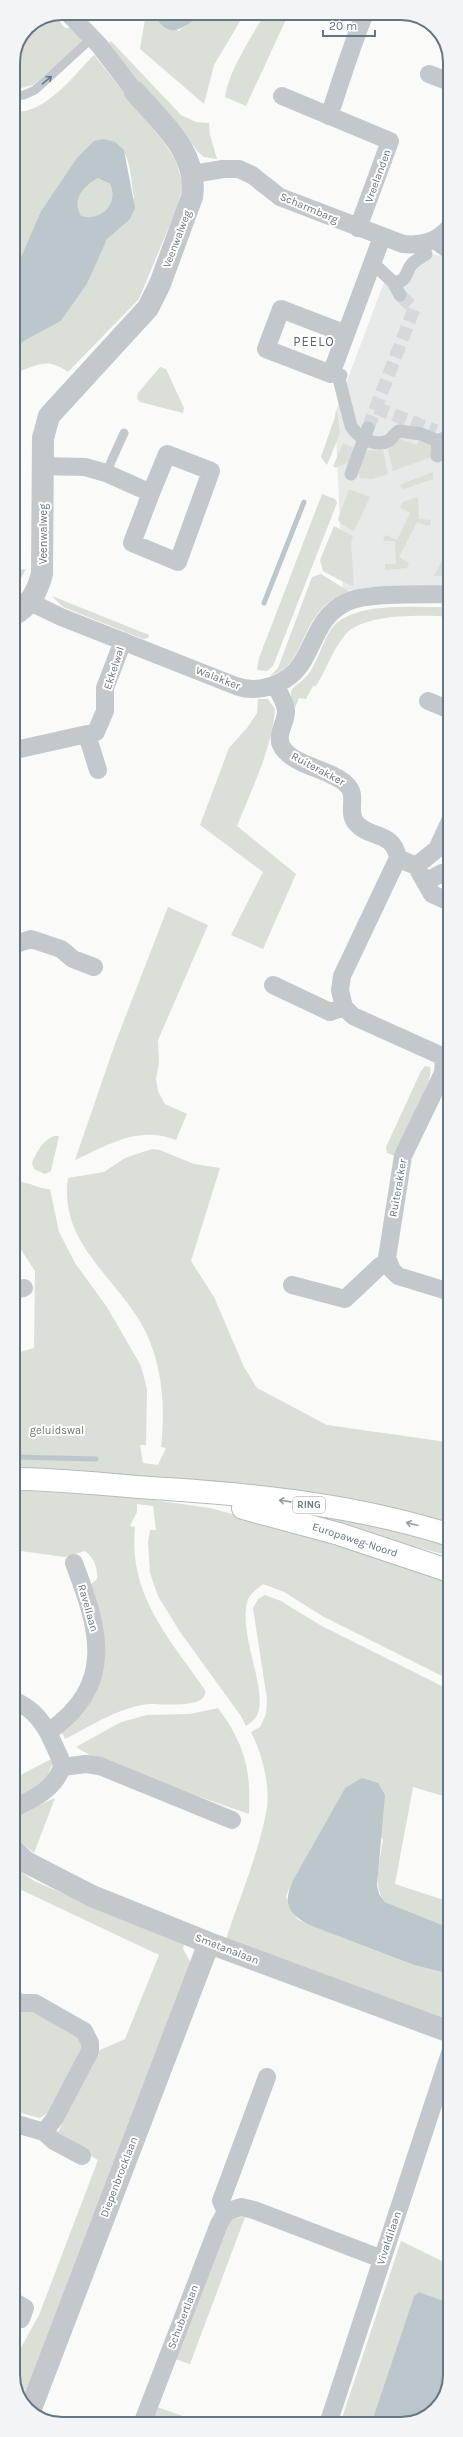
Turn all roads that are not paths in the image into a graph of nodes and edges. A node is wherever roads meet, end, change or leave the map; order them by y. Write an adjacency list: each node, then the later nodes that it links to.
1 (75, 20): 3 (street, Veenwalweg)
2 (362, 20): 9 (street)
3 (92, 38): 6 (street, Veenwalweg); 7 (lane, one-way to 3)
4 (429, 74): 5 (street)
5 (443, 79)
6 (135, 92): 10 (street, Veenwalweg)
7 (20, 95)
8 (282, 96): 9 (street, Vreelanden)
9 (329, 116): 11 (street, Vreelanden)
10 (193, 174): 11 (street, Scharmbarg); 25 (street, Veenwalweg)
11 (358, 228): 13 (street, Scharmbarg)
12 (443, 233): 14 (street, Scharmbarg)
13 (382, 237): 14 (street, Scharmbarg); 19 (street)
14 (430, 247): 15 (street); 17 (street, Scharmbarg)
15 (443, 250)
16 (378, 268): 17 (street)
17 (393, 282): 18 (street)
18 (400, 295)
19 (346, 334): 20 (street); 20 (street)
20 (333, 368): 22 (street)
21 (124, 433): 26 (lane)
22 (366, 434): 23 (street); 27 (street)
23 (442, 436): 24 (street)
24 (437, 456)
25 (42, 466): 26 (street); 30 (street, Veenwalweg)
26 (106, 473): 28 (street)
27 (351, 474)
28 (151, 493): 28 (street)
29 (443, 594): 33 (street, Walakker)
30 (30, 602): 31 (street, Veenwalweg); 32 (street, Walakker)
31 (20, 610)
32 (123, 641): 33 (street, Walakker); 36 (street, Ekkelwal)
33 (275, 685): 40 (street, Ruiterakker)
34 (428, 701): 35 (street)
35 (443, 707)
36 (87, 735): 37 (street, Ekkelwal); 38 (street)
37 (20, 749)
38 (98, 770)
39 (443, 836): 41 (street)
40 (398, 858): 41 (street); 48 (street)
41 (416, 866): 43 (street)
42 (443, 874): 43 (street)
43 (425, 882): 44 (street)
44 (443, 899)
45 (20, 942): 46 (street)
46 (94, 967)
47 (273, 986): 48 (street)
48 (344, 1007): 49 (street, Ruiterakker)
49 (443, 1057)
50 (443, 1081): 51 (street, Ruiterakker)
51 (389, 1263): 52 (street); 53 (street)
52 (292, 1284)
53 (443, 1290)
54 (20, 1479): 55 (main road, Europaweg-Noord / RING)
55 (166, 1490): 56 (main road, Europaweg-Noord / RING, one-way to 55); 58 (main road, Europaweg-Noord / RING)
56 (443, 1533)
57 (74, 1563): 60 (street, Ravellaan)
58 (443, 1569)
59 (20, 1704): 60 (street)
60 (48, 1732): 61 (street)
61 (62, 1767): 62 (street); 63 (street)
62 (20, 1805)
63 (232, 1820)
64 (20, 1856): 65 (street, Smetanalaan)
65 (209, 1943): 67 (street, Smetanalaan); 77 (street, Diepenbrocklaan)
66 (20, 2003): 71 (street)
67 (443, 2029)
68 (443, 2074): 74 (street, Vivaldilaan)
69 (267, 2076): 73 (street)
70 (20, 2125): 71 (street)
71 (44, 2132): 72 (street)
72 (82, 2156)
73 (226, 2212): 74 (street); 78 (street, Schubertlaan)
74 (382, 2259): 79 (street, Vivaldilaan)
75 (20, 2305): 76 (street)
76 (21, 2319)
77 (32, 2405)
78 (145, 2417)
79 (330, 2417)

